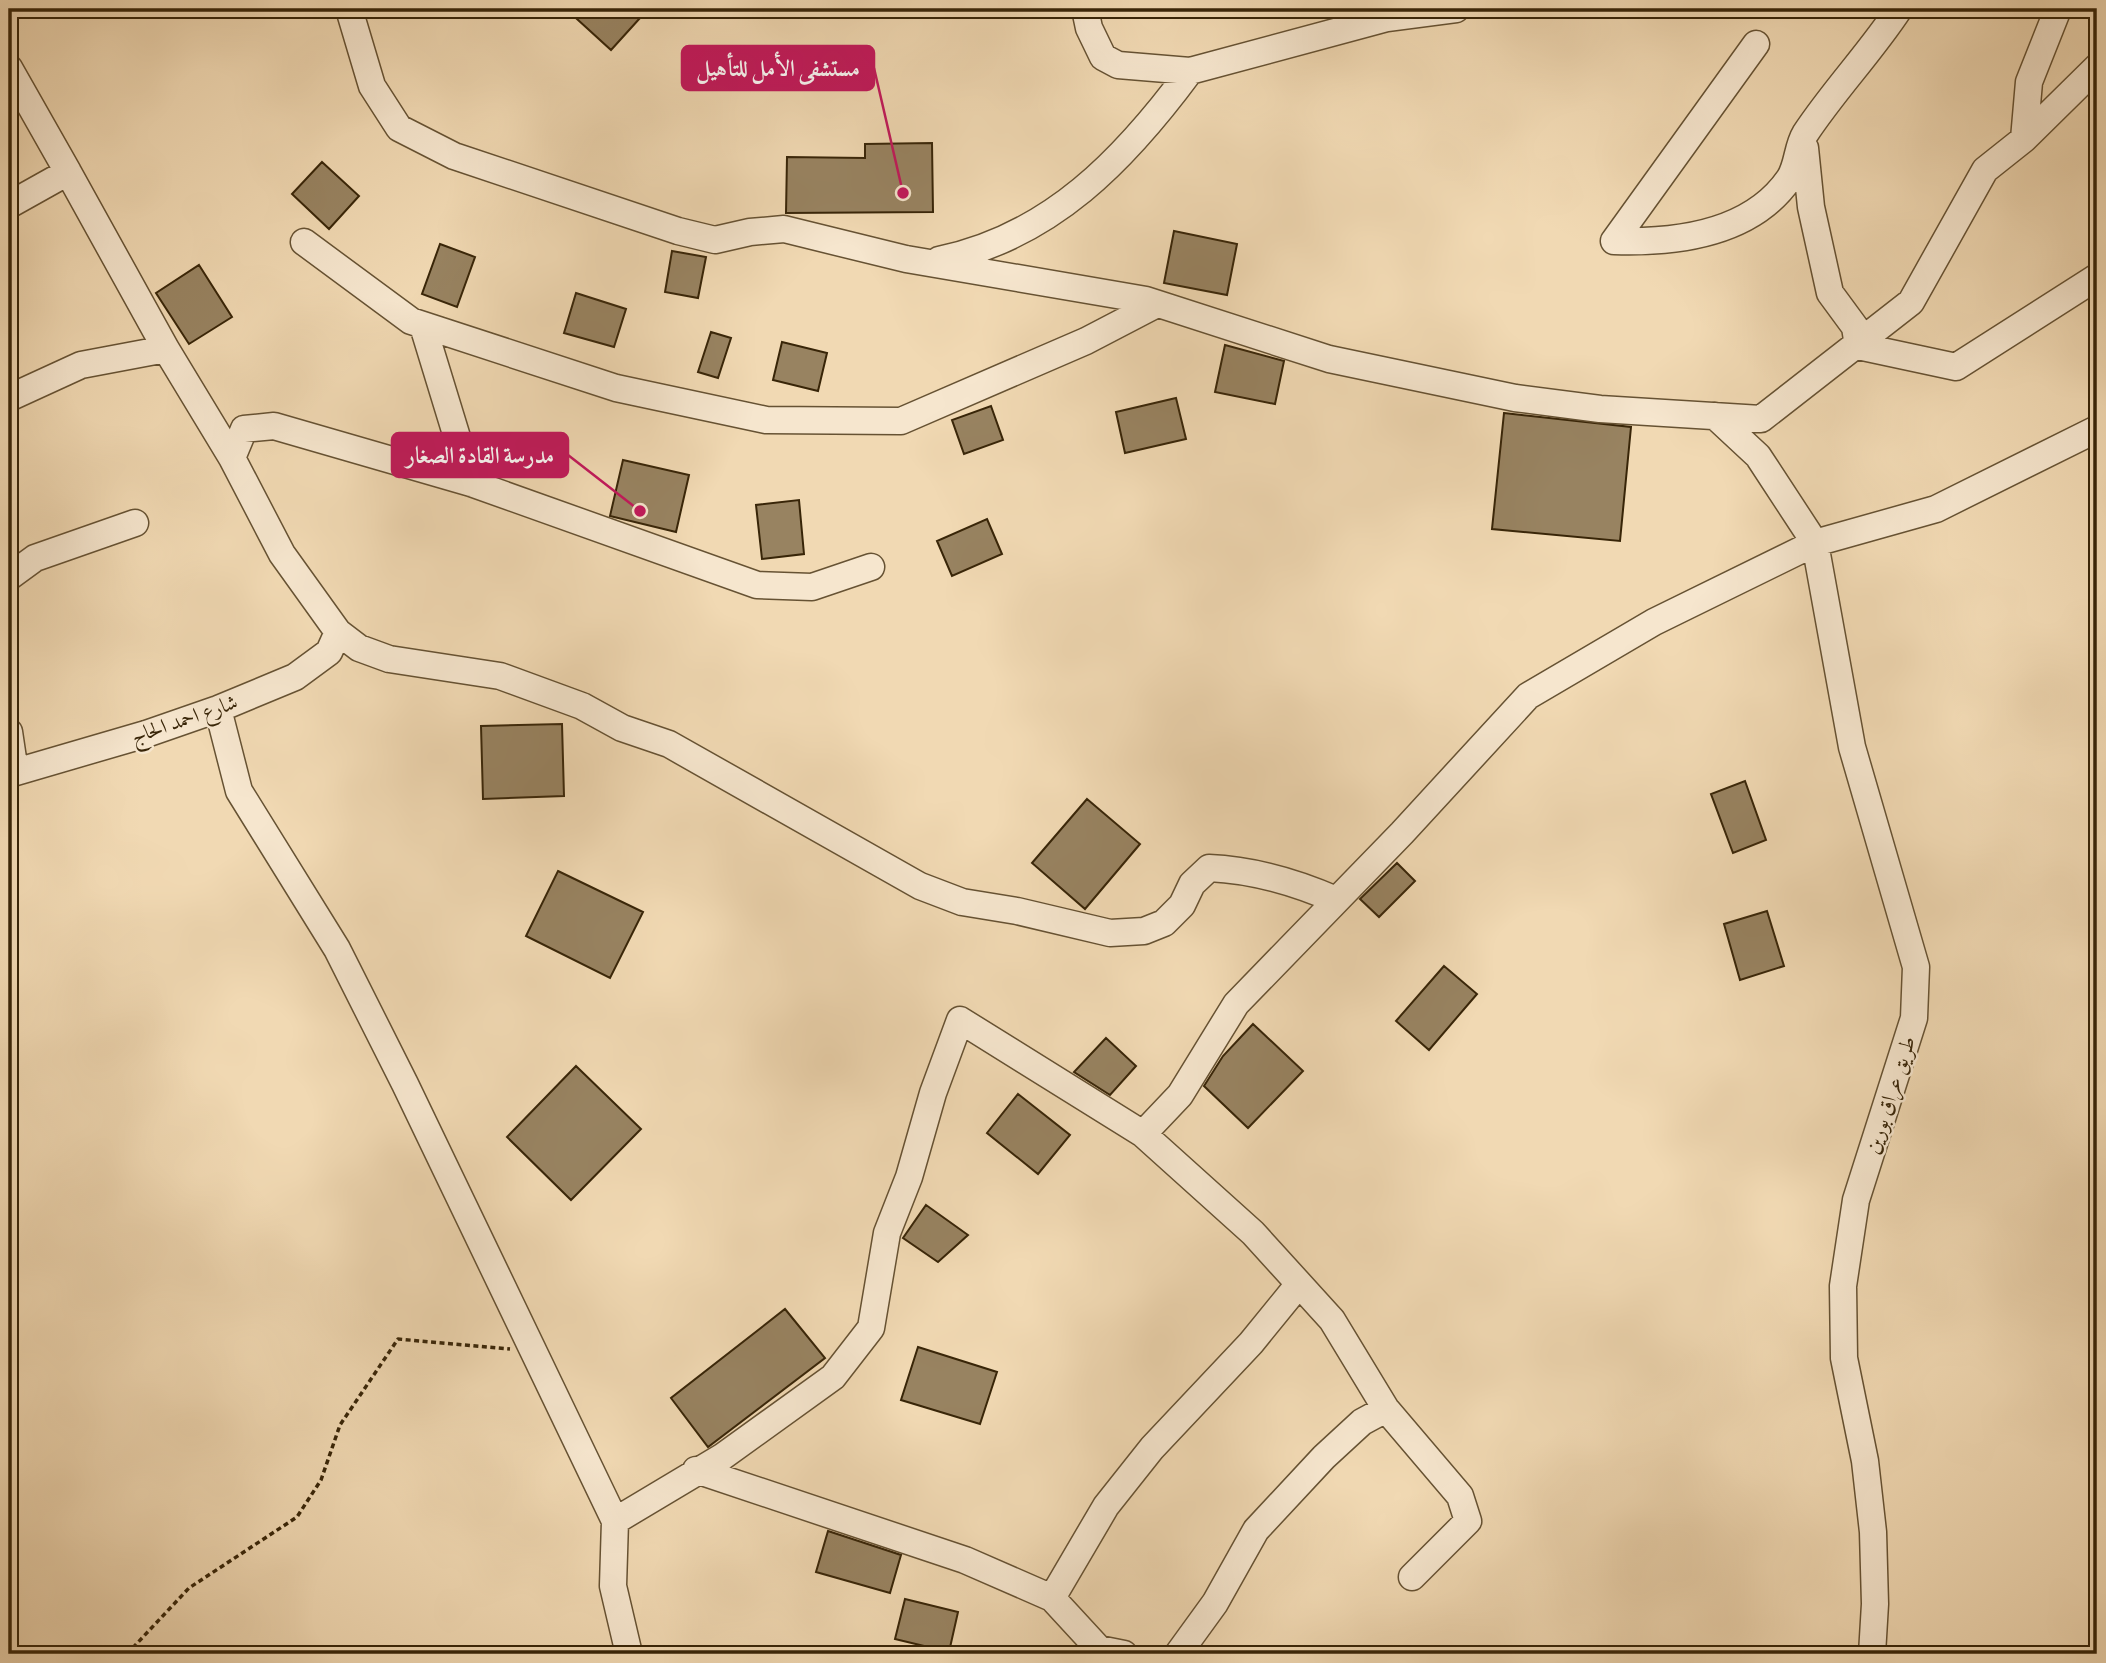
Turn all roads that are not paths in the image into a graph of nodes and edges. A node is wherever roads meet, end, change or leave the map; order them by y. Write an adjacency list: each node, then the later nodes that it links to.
1 (349, 9): 15 (street)
2 (1085, 9): 9 (street)
3 (1456, 9): 9 (street)
4 (1899, 9): 10 (street)
5 (2058, 9): 11 (street)
6 (1756, 44): 10 (street)
7 (2097, 67): 11 (street)
8 (9, 68): 12 (street)
9 (1190, 71): 15 (street)
10 (1804, 136): 19 (street)
11 (2024, 139): 19 (street)
12 (68, 172): 13 (street); 20 (street)
13 (9, 205)
14 (304, 242): 18 (street)
15 (927, 262): 17 (street)
16 (2097, 277): 19 (street)
17 (1157, 304): 18 (street); 22 (street)
18 (423, 326): 25 (street)
19 (1858, 346): 22 (street)
20 (166, 349): 21 (street); 24 (street)
21 (9, 398)
22 (1715, 416): 27 (street)
23 (2097, 429): 27 (street)
24 (232, 457): 25 (street); 30 (street)
25 (471, 483): 28 (street)
26 (135, 523): 29 (street)
27 (1815, 543): 34 (street); 45 (street, طريق عراق بورين)
28 (871, 567)
29 (9, 577)
30 (338, 632): 31 (street, شارع احمد الحاج); 34 (street)
31 (218, 709): 33 (street, شارع احمد الحاج); 39 (street)
32 (9, 732): 33 (street)
33 (12, 773)
34 (1336, 900): 35 (street)
35 (1143, 1133): 36 (street); 38 (street)
36 (1299, 1284): 37 (street); 41 (street)
37 (1386, 1409): 40 (street); 44 (street)
38 (695, 1470): 39 (street); 41 (street)
39 (615, 1521): 43 (street)
40 (1412, 1577)
41 (1052, 1598): 42 (street)
42 (1107, 1652)
43 (629, 1654)
44 (1178, 1654)
45 (1872, 1654)

